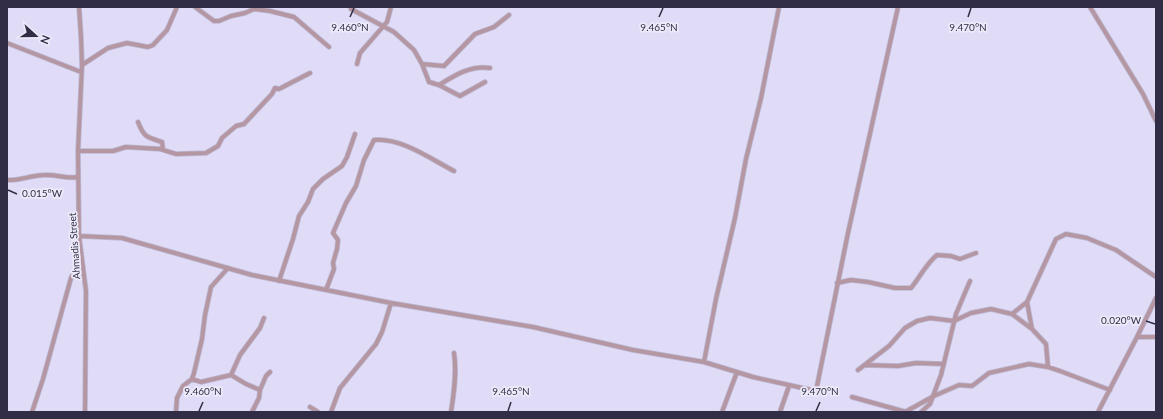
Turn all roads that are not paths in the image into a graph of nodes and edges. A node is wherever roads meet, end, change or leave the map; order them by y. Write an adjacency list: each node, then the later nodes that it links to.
1 (79, 7): 15 (street, Ahmadis Street)
2 (176, 7): 15 (street)
3 (195, 7): 12 (street)
4 (391, 7): 10 (street)
5 (779, 7): 48 (street)
6 (898, 7): 36 (street)
7 (1090, 7): 21 (street)
8 (351, 10): 10 (street)
9 (509, 15): 14 (street)
10 (383, 26): 13 (street); 14 (street)
11 (7, 43): 17 (street)
12 (329, 47)
13 (357, 64)
14 (422, 64): 20 (street)
15 (82, 65): 17 (street, Ahmadis Street)
16 (490, 68): 20 (street)
17 (81, 72): 25 (street, Ahmadis Street)
18 (310, 73): 24 (street)
19 (485, 82): 20 (street)
20 (439, 85)
21 (1156, 121)
22 (138, 122): 24 (street)
23 (355, 134): 34 (street)
24 (163, 150): 25 (street)
25 (78, 151): 27 (street, Ahmadis Street)
26 (454, 171): 37 (street)
27 (78, 177): 28 (street); 29 (street, Ahmadis Street)
28 (7, 180)
29 (79, 236): 31 (street, Ahmadis Street); 32 (street)
30 (976, 253): 36 (street)
31 (83, 266): 63 (street); 64 (street, Ahmadis Street)
32 (228, 268): 34 (street); 56 (street)
33 (1156, 277): 39 (street)
34 (279, 281): 37 (street)
35 (970, 282): 43 (street)
36 (837, 283): 57 (street)
37 (326, 290): 40 (street)
38 (1156, 298): 45 (street)
39 (1026, 302): 41 (street); 44 (street)
40 (391, 303): 48 (street); 68 (street)
41 (1012, 314): 43 (street); 44 (street)
42 (264, 318): 55 (street)
43 (954, 321): 49 (street); 50 (street)
44 (1032, 329): 51 (street)
45 (1138, 337): 46 (street); 59 (street)
46 (1156, 337)
47 (454, 353): 69 (street)
48 (704, 362): 54 (street)
49 (944, 364): 50 (street); 60 (street)
50 (864, 365): 52 (street)
51 (1048, 367): 59 (street); 60 (street)
52 (858, 370)
53 (270, 372): 58 (street)
54 (737, 372): 57 (street); 70 (street)
55 (231, 375): 56 (street); 58 (street)
56 (192, 379): 65 (street)
57 (789, 386): 71 (street)
58 (260, 390): 66 (street)
59 (1110, 390): 74 (street)
60 (934, 396): 72 (street); 73 (street)
61 (852, 397): 72 (street)
62 (310, 407): 67 (street)
63 (32, 412)
64 (85, 412)
65 (176, 412)
66 (252, 412)
67 (318, 412)
68 (331, 412)
69 (451, 412)
70 (722, 412)
71 (780, 412)
72 (906, 412)
73 (921, 412)
74 (1098, 412)

